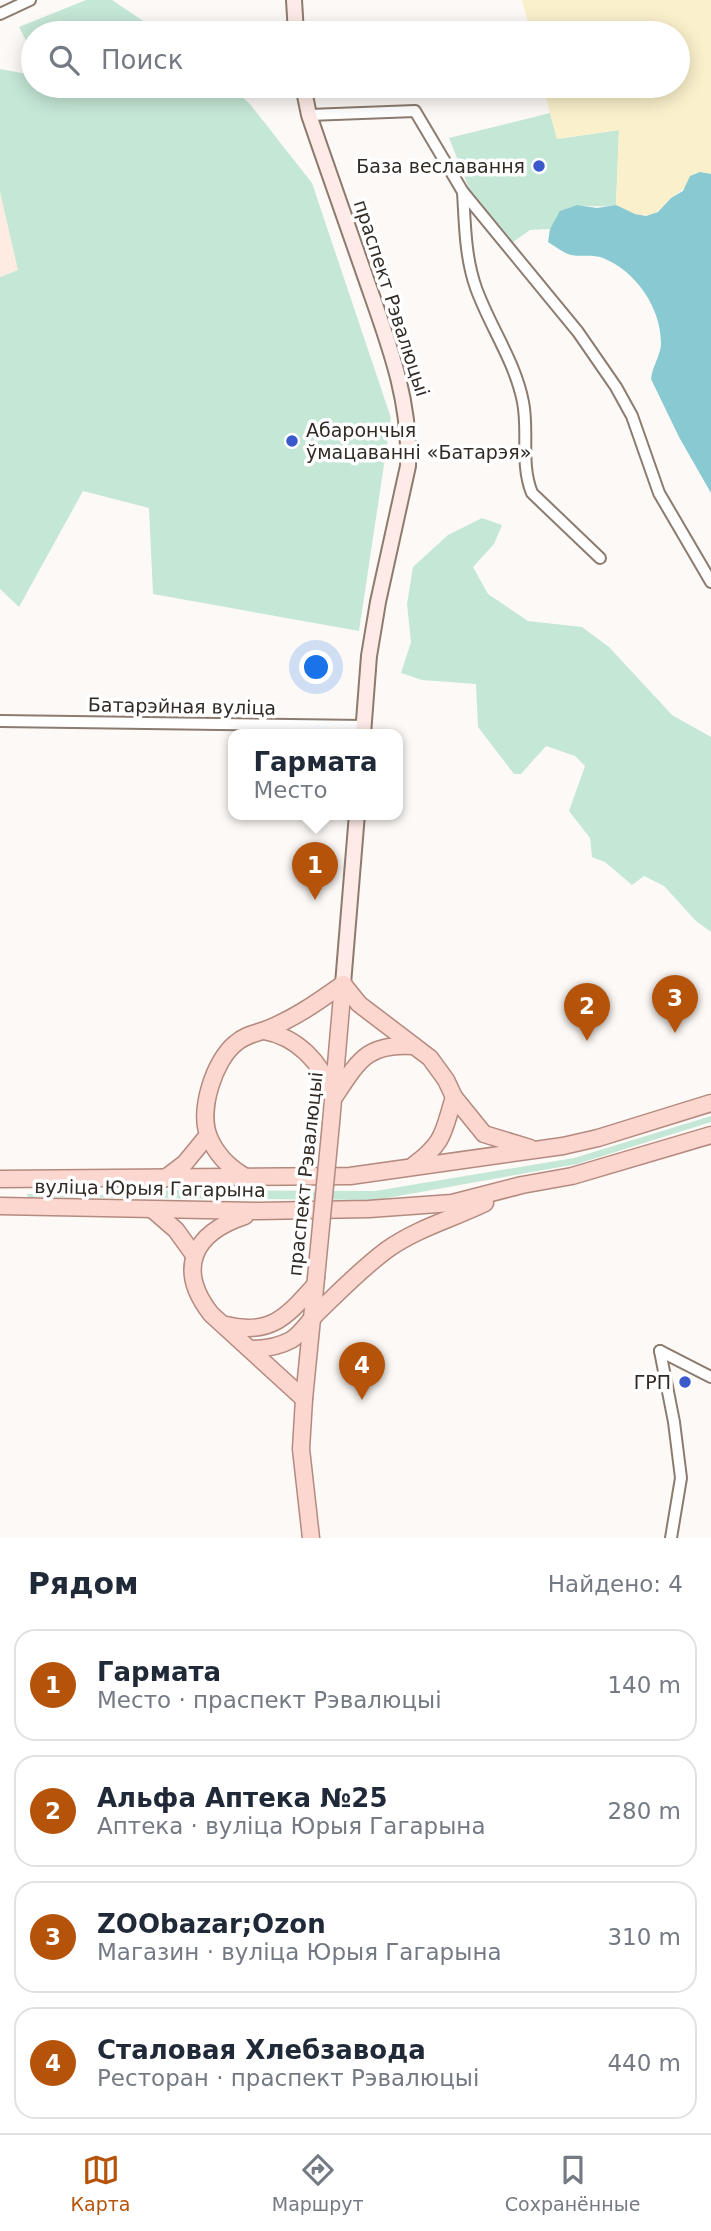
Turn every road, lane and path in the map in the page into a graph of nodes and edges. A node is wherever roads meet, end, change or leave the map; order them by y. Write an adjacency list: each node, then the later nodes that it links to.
1 (30, 0): 3 (street)
2 (294, 0): 4 (main road)
3 (0, 14)
4 (295, 21)
5 (305, 98): 6 (main road, праспект Рэвалюцыі)
6 (309, 116): 7 (street); 12 (main road, праспект Рэвалюцыі)
7 (463, 192): 8 (street); 9 (street)
8 (600, 558)
9 (711, 582)
10 (0, 721): 11 (street, Батарэйная вуліца)
11 (324, 729)
12 (364, 729)
13 (357, 820): 14 (main road, праспект Рэвалюцыі)
14 (343, 984): 15 (main road); 16 (main road); 18 (main road, праспект Рэвалюцыі)
15 (264, 1031): 18 (main road); 20 (main road)
16 (414, 1046): 17 (main road); 18 (main road)
17 (454, 1097): 22 (main road); 23 (main road)
18 (334, 1098): 32 (main road, праспект Рэвалюцыі, bridge)
19 (711, 1103): 22 (main road, вуліца Юрыя Гагарына)
20 (208, 1135): 24 (main road); 26 (main road)
21 (711, 1135): 27 (main road, вуліца Юрыя Гагарына)
22 (536, 1150): 23 (main road, вуліца Юрыя Гагарына)
23 (412, 1166): 24 (main road, вуліца Юрыя Гагарына)
24 (244, 1176): 26 (main road, вуліца Юрыя Гагарына)
25 (0, 1179): 26 (main road, вуліца Юрыя Гагарына)
26 (164, 1179)
27 (522, 1185): 30 (main road, вуліца Юрыя Гагарына); 33 (main road)
28 (0, 1206): 29 (main road, вуліца Юрыя Гагарына)
29 (153, 1210): 30 (main road, вуліца Юрыя Гагарына); 31 (main road)
30 (258, 1212): 31 (main road)
31 (194, 1255): 34 (main road)
32 (316, 1282): 33 (main road, праспект Рэвалюцыі); 34 (main road)
33 (312, 1319): 35 (main road); 37 (main road, праспект Рэвалюцыі)
34 (224, 1324): 35 (main road)
35 (250, 1349): 37 (main road)
36 (711, 1377): 39 (street)
37 (304, 1399): 38 (main road, праспект Рэвалюцыі)
38 (311, 1538)
39 (671, 1538)

